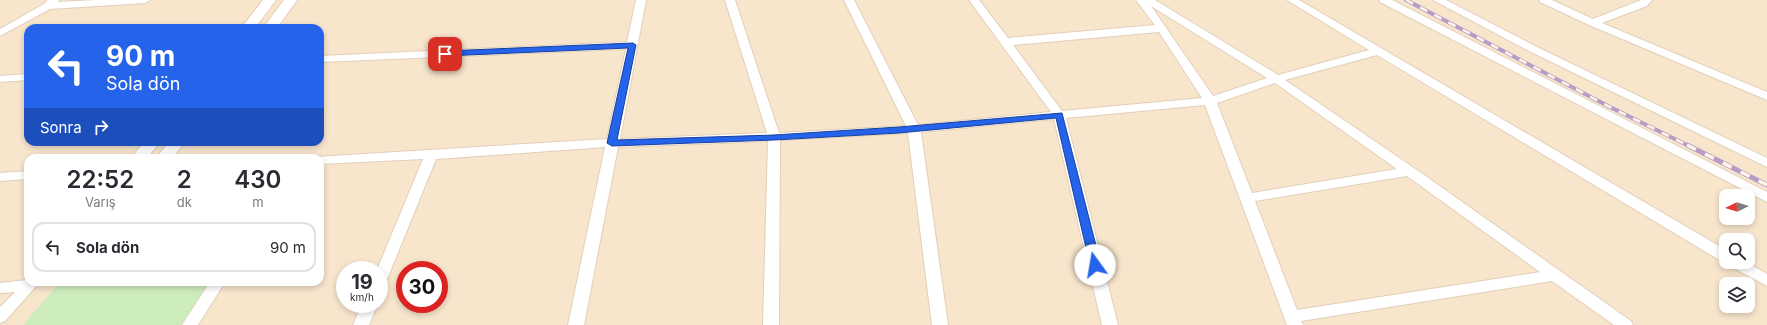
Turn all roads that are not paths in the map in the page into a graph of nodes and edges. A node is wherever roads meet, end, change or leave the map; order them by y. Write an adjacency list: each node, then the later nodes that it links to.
1 (146, 0): 15 (street)
2 (270, 0): 17 (street)
3 (291, 0): 18 (street)
4 (641, 0): 22 (street)
5 (730, 0): 32 (street)
6 (849, 0): 31 (street)
7 (974, 0): 21 (street)
8 (1141, 0): 19 (street)
9 (1148, 0): 27 (street)
10 (1292, 0): 23 (street)
11 (1384, 0): 45 (street)
12 (1438, 0): 40 (street)
13 (1544, 0): 16 (street)
14 (1647, 0): 16 (street)
15 (51, 3): 20 (street)
16 (1593, 23): 28 (street)
17 (251, 24)
18 (273, 24)
19 (1162, 28): 21 (street); 29 (street)
20 (0, 33)
21 (1004, 42): 30 (street)
22 (633, 45): 24 (street); 33 (street)
23 (1378, 51): 27 (street); 46 (street)
24 (324, 59)
25 (24, 77): 26 (street)
26 (0, 79)
27 (1276, 79): 29 (street); 41 (street)
28 (1765, 93)
29 (1210, 101): 30 (street); 44 (street)
30 (1059, 115): 31 (street); 63 (street)
31 (914, 129): 32 (street); 62 (street)
32 (774, 137): 33 (street); 61 (street)
33 (612, 143): 38 (street); 60 (street)
34 (149, 146): 36 (street)
35 (174, 146): 37 (street)
36 (142, 154)
37 (167, 154)
38 (430, 155): 39 (street); 47 (street)
39 (324, 160)
40 (1767, 163)
41 (1409, 171): 44 (street); 49 (street)
42 (24, 175): 43 (street)
43 (0, 177)
44 (1246, 198): 57 (street)
45 (1767, 198)
46 (1719, 253)
47 (387, 261)
48 (1747, 269): 50 (street)
49 (1554, 275): 57 (street); 64 (street)
50 (1767, 281)
51 (24, 285): 54 (street)
52 (29, 286): 56 (street)
53 (215, 286): 58 (street)
54 (0, 288)
55 (366, 313): 59 (street)
56 (0, 317)
57 (1293, 321)
58 (190, 325)
59 (361, 325)
60 (576, 325)
61 (771, 325)
62 (940, 325)
63 (1110, 325)
64 (1625, 325)

